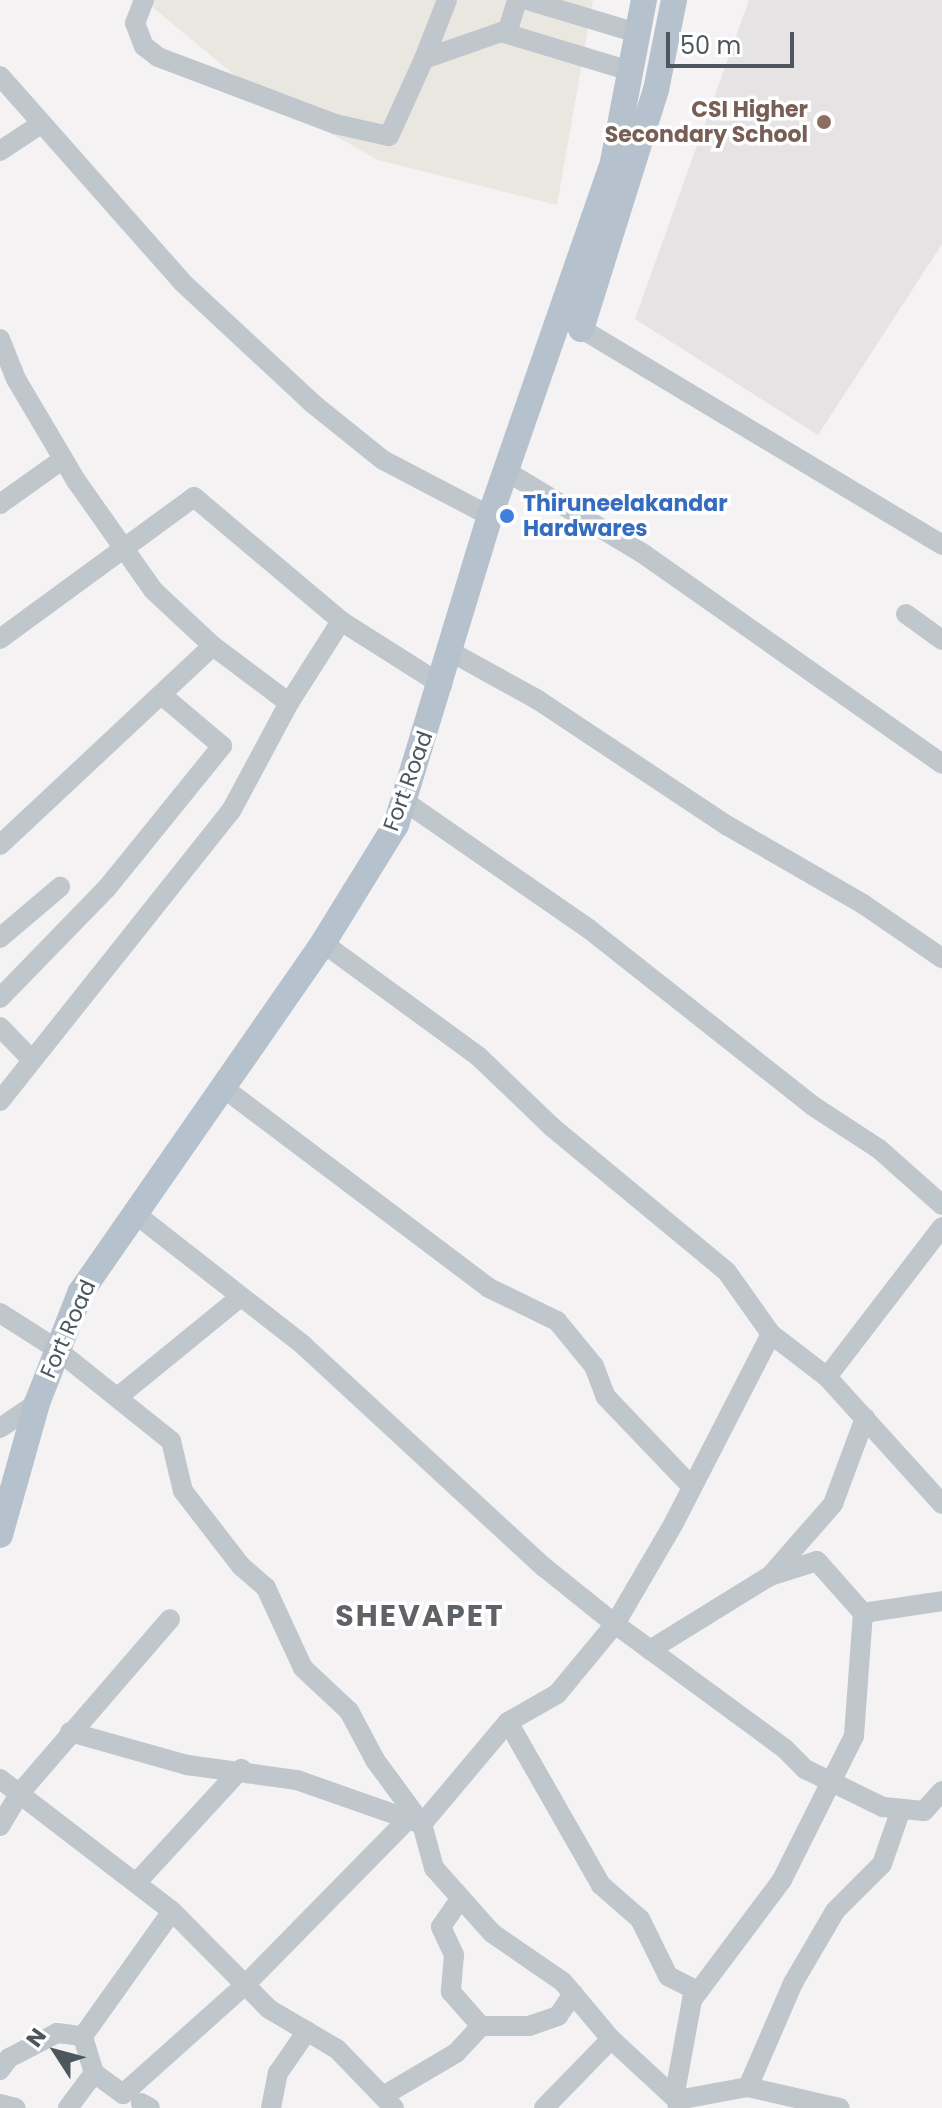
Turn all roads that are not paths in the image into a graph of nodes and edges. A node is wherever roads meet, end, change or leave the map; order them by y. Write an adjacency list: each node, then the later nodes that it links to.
1 (144, 0): 9 (street)
2 (447, 0): 9 (street)
3 (517, 0): 7 (street)
4 (527, 0): 8 (street)
5 (644, 0): 8 (main road, Fort Road)
6 (674, 0): 14 (main road)
7 (507, 33): 9 (street); 10 (street)
8 (637, 33): 10 (main road, Fort Road)
9 (424, 59)
10 (630, 71): 14 (main road, Fort Road)
11 (0, 76): 12 (street)
12 (41, 124): 13 (street); 20 (street)
13 (0, 151)
14 (570, 323): 18 (main road, Fort Road); 21 (street)
15 (0, 339): 16 (street)
16 (8, 382): 17 (street)
17 (63, 459): 19 (street); 22 (street)
18 (506, 471): 20 (main road, Fort Road); 32 (street)
19 (0, 504)
20 (490, 516): 28 (main road, Fort Road)
21 (942, 545)
22 (122, 546): 24 (street); 25 (street); 27 (street)
23 (906, 614): 26 (street)
24 (341, 621): 29 (street); 31 (street)
25 (0, 639)
26 (942, 640)
27 (213, 646): 30 (street); 31 (street)
28 (453, 653): 29 (main road, Fort Road); 38 (street)
29 (442, 685): 33 (main road, Fort Road)
30 (164, 697): 34 (street); 39 (street)
31 (289, 703): 41 (street)
32 (942, 764)
33 (404, 801): 37 (main road, Fort Road); 44 (street)
34 (0, 845)
35 (60, 887): 36 (street)
36 (0, 938)
37 (323, 943): 42 (main road, Fort Road); 49 (street)
38 (942, 958)
39 (0, 998)
40 (0, 1027): 41 (street)
41 (30, 1058): 43 (street)
42 (221, 1086): 45 (main road, Fort Road); 56 (street)
43 (0, 1101)
44 (942, 1205)
45 (133, 1212): 47 (street); 50 (main road, Fort Road)
46 (942, 1227): 51 (street)
47 (239, 1298): 52 (street); 63 (street)
48 (0, 1313): 50 (street)
49 (771, 1334): 51 (street); 56 (street)
50 (55, 1348): 52 (street); 53 (main road, Fort Road)
51 (827, 1377): 54 (street)
52 (119, 1396): 73 (street)
53 (37, 1403): 55 (street); 58 (main road, Fort Road)
54 (865, 1418): 57 (street); 59 (street)
55 (0, 1428)
56 (690, 1485): 63 (street)
57 (942, 1504)
58 (1, 1521)
59 (770, 1576): 61 (street); 64 (street)
60 (942, 1601): 61 (street)
61 (863, 1613): 69 (street)
62 (170, 1619): 66 (street)
63 (615, 1624): 64 (street); 65 (street)
64 (650, 1650): 69 (street)
65 (508, 1722): 73 (street); 79 (street)
66 (70, 1732): 67 (street); 71 (street)
67 (241, 1769): 73 (street); 75 (street)
68 (0, 1779): 71 (street)
69 (833, 1782): 72 (street); 79 (street)
70 (942, 1791): 72 (street)
71 (19, 1794): 74 (street); 75 (street)
72 (901, 1809): 87 (street)
73 (414, 1822): 76 (street); 78 (street)
74 (0, 1826)
75 (137, 1882): 77 (street)
76 (461, 1898): 80 (street); 81 (street)
77 (172, 1911): 78 (street); 83 (street)
78 (247, 1983): 82 (street); 86 (street)
79 (697, 1991): 90 (street)
80 (573, 1994): 81 (street); 84 (street)
81 (481, 2026): 88 (street)
82 (307, 2031): 88 (street); 93 (street)
83 (83, 2036): 85 (street); 86 (street)
84 (611, 2039): 90 (street); 94 (street)
85 (0, 2070)
86 (94, 2073): 92 (street)
87 (748, 2087): 90 (street); 95 (street)
88 (389, 2102)
89 (0, 2104): 91 (street)
90 (677, 2104)
91 (16, 2108)
92 (68, 2108)
93 (271, 2108)
94 (544, 2108)
95 (840, 2108)

